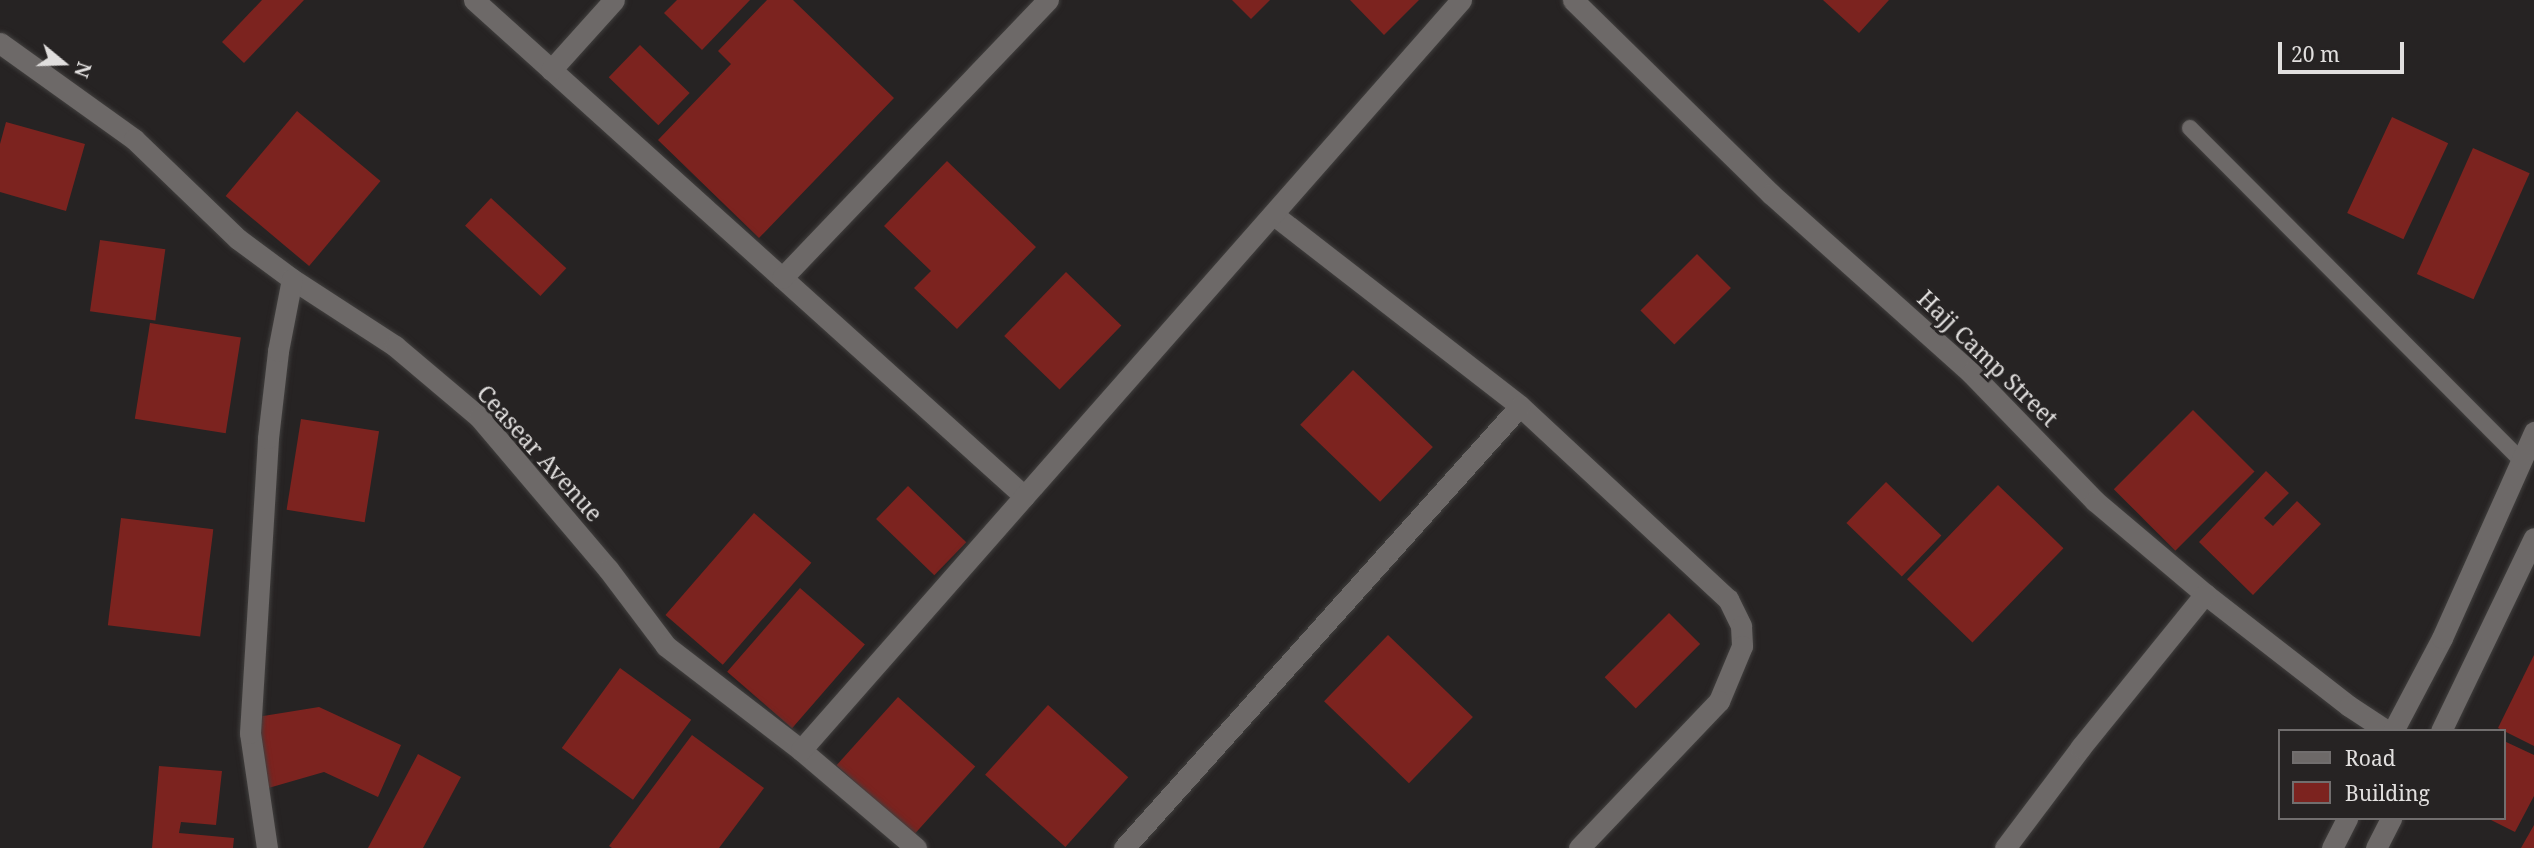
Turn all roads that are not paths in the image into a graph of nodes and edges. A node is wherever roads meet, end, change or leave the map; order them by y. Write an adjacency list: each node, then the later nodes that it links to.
1 (474, 0): 7 (street)
2 (614, 0): 7 (street)
3 (1048, 0): 10 (street)
4 (1461, 0): 9 (street)
5 (1573, 0): 18 (street, Hajj Camp Street)
6 (0, 43): 11 (street, Ceasear Avenue)
7 (551, 70): 10 (street)
8 (2190, 128): 14 (lane)
9 (1275, 215): 12 (street); 15 (street)
10 (782, 278): 15 (street)
11 (292, 279): 22 (street, Ceasear Avenue); 25 (street)
12 (1520, 406): 27 (street); 28 (street)
13 (2534, 432): 14 (street)
14 (2521, 460): 20 (street)
15 (1024, 496): 22 (street)
16 (2534, 538): 17 (street)
17 (2529, 560): 21 (street)
18 (2205, 594): 19 (street, Hajj Camp Street); 29 (street)
19 (2387, 729)
20 (2391, 729)
21 (2442, 729)
22 (801, 750): 26 (street, Ceasear Avenue)
23 (2346, 820): 30 (street)
24 (2390, 820): 31 (street)
25 (267, 848)
26 (916, 848)
27 (1124, 848)
28 (1579, 848)
29 (2004, 848)
30 (2332, 848)
31 (2376, 848)

